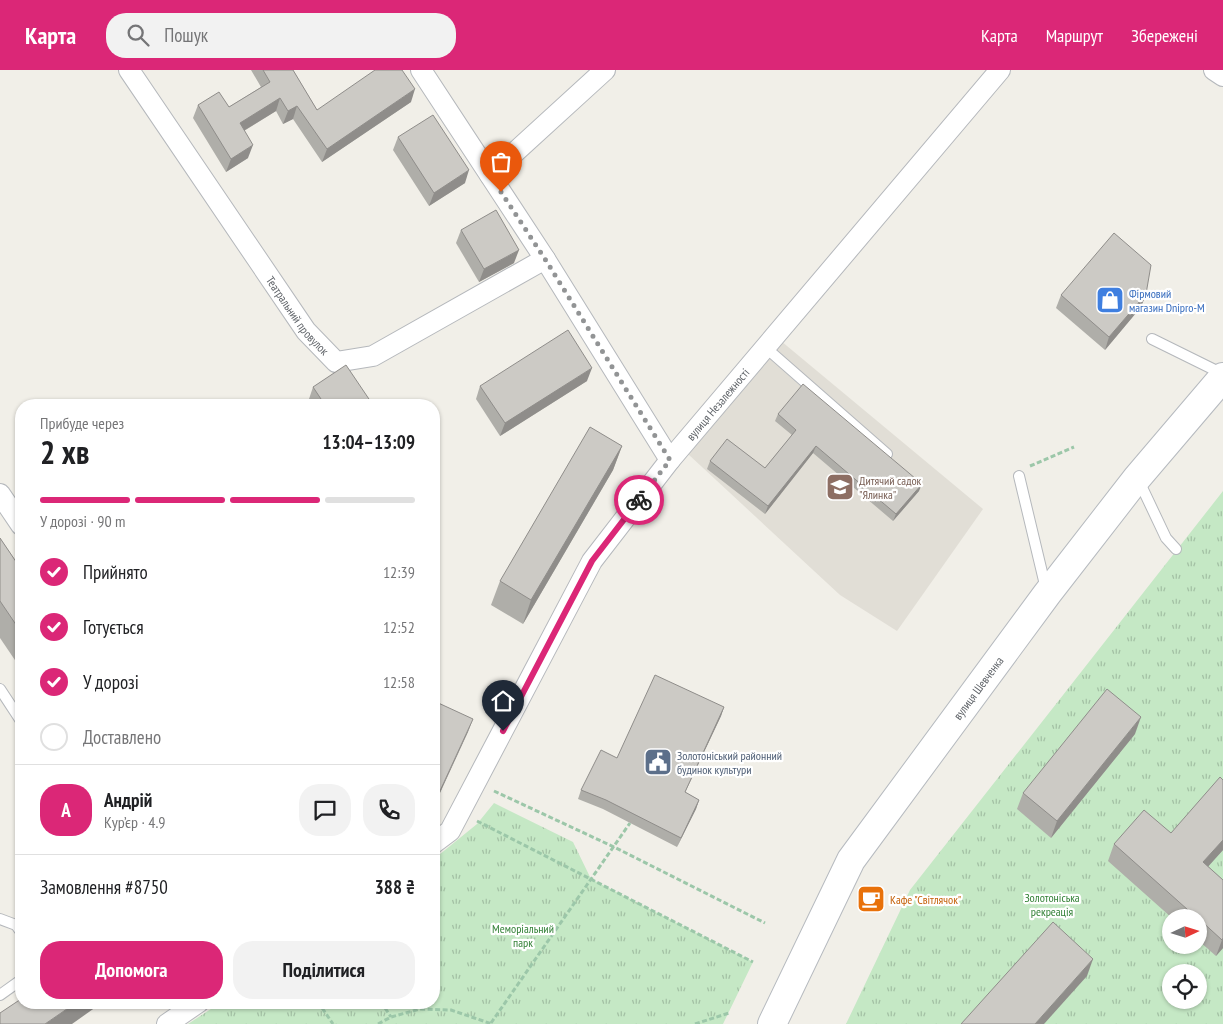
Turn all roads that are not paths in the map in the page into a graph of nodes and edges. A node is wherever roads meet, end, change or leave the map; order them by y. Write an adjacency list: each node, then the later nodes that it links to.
1 (129, 70): 8 (street, Театральний провулок)
2 (421, 70): 7 (street)
3 (605, 70): 7 (street)
4 (1000, 70): 10 (street, вулиця Незалежності)
5 (1214, 70): 6 (street)
6 (1223, 76)
7 (490, 175): 8 (street)
8 (545, 259): 12 (street)
9 (1152, 339): 11 (lane)
10 (765, 348): 12 (street, вулиця Незалежності); 13 (lane)
11 (1223, 376): 15 (main road, вулиця Шевченка)
12 (670, 460): 22 (street, вулиця Незалежності)
13 (895, 462)
14 (1022, 472): 19 (lane)
15 (1137, 478): 18 (lane); 19 (main road, вулиця Шевченка)
16 (0, 494): 17 (street)
17 (15, 516)
18 (1176, 549)
19 (1047, 594): 29 (main road, вулиця Шевченка)
20 (0, 689): 21 (lane)
21 (15, 712)
22 (440, 838)
23 (0, 919): 24 (lane)
24 (15, 925)
25 (15, 984): 26 (lane)
26 (0, 995)
27 (189, 1009): 28 (street)
28 (167, 1024)
29 (772, 1024)

